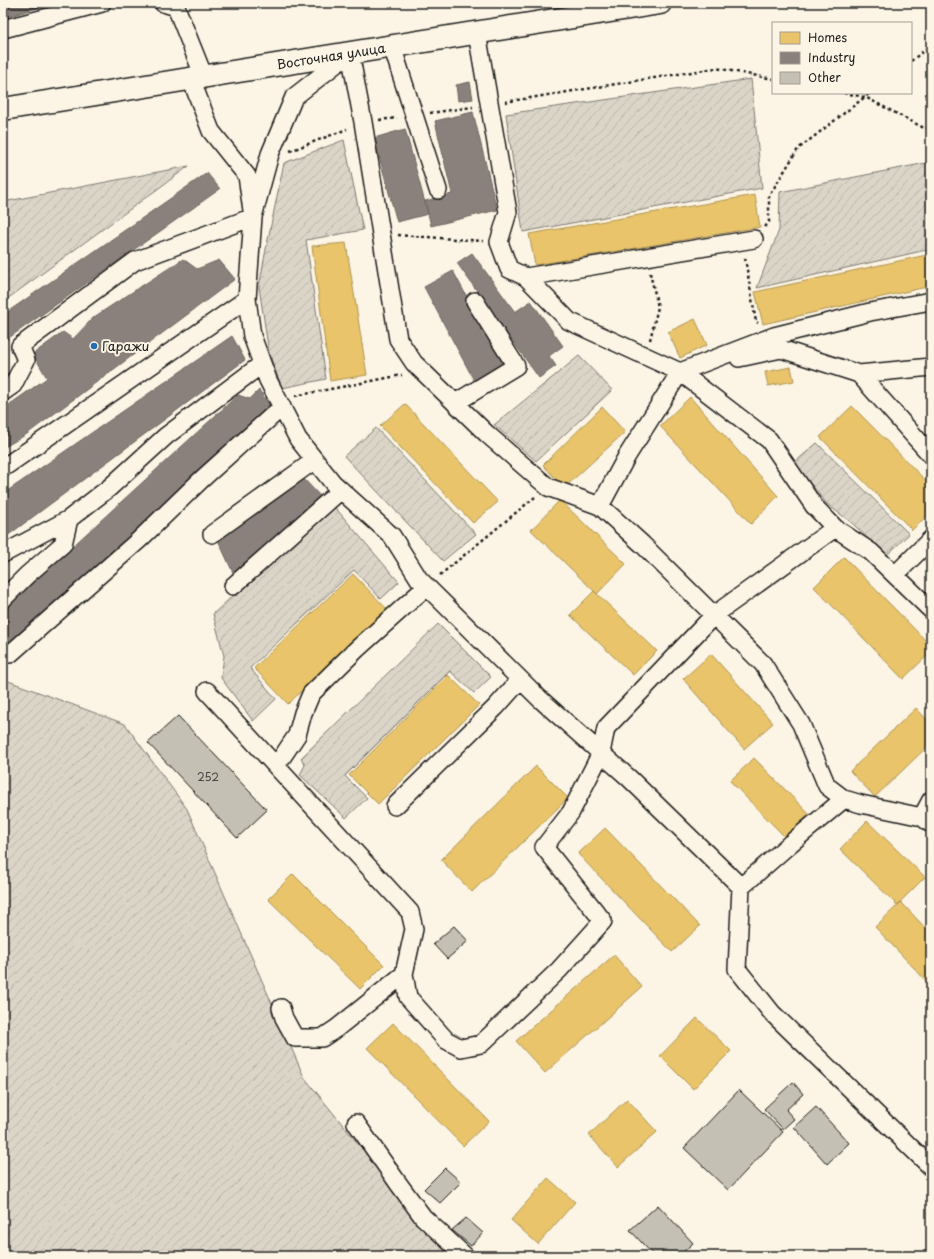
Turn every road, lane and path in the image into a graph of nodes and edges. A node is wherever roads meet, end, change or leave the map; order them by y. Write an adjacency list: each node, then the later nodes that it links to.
1 (102, 3): 4 (lane)
2 (163, 3): 10 (lane)
3 (660, 3): 5 (main road, Восточная улица)
4 (3, 29)
5 (476, 33): 7 (main road, Восточная улица); 15 (lane)
6 (931, 45): 9 (path)
7 (392, 46): 8 (main road, Восточная улица); 17 (lane)
8 (350, 53): 10 (main road, Восточная улица); 18 (lane); 20 (lane)
9 (912, 60)
10 (198, 78): 16 (main road, Восточная улица); 22 (lane)
11 (772, 79): 15 (path)
12 (849, 94): 14 (path)
13 (869, 94): 14 (path)
14 (865, 97): 19 (path); 24 (path)
15 (489, 105): 17 (path); 25 (lane)
16 (3, 109)
17 (414, 115): 18 (path); 21 (lane)
18 (364, 122): 20 (path); 23 (lane)
19 (931, 128)
20 (269, 159): 22 (lane)
21 (438, 190)
22 (253, 218): 28 (lane); 38 (lane)
23 (382, 234): 25 (path); 35 (lane)
24 (748, 240): 26 (lane); 31 (path)
25 (499, 242): 27 (lane)
26 (646, 257): 27 (lane); 32 (path)
27 (526, 277): 32 (lane)
28 (247, 299): 33 (lane); 43 (lane)
29 (931, 301): 31 (lane)
30 (475, 302): 39 (lane)
31 (774, 336): 36 (lane)
32 (646, 356): 36 (lane)
33 (262, 364): 40 (lane); 47 (lane)
34 (931, 367): 37 (lane)
35 (422, 371): 39 (lane); 40 (path)
36 (680, 372): 37 (lane); 46 (lane); 48 (lane)
37 (859, 374): 41 (lane)
38 (3, 392)
39 (455, 403): 44 (lane)
40 (280, 404): 42 (lane); 58 (lane)
41 (931, 455)
42 (315, 460): 45 (lane); 49 (lane)
43 (3, 468)
44 (548, 487): 46 (lane); 54 (path)
45 (341, 490): 53 (lane); 54 (lane)
46 (600, 506): 57 (lane)
47 (69, 519): 51 (lane); 55 (lane)
48 (835, 528): 52 (lane); 57 (lane)
49 (212, 534)
50 (931, 539): 52 (lane)
51 (3, 554)
52 (895, 575): 56 (lane)
53 (233, 586)
54 (426, 587): 59 (lane); 62 (lane)
55 (3, 600)
56 (931, 610)
57 (714, 616): 61 (lane); 63 (lane)
58 (10, 654)
59 (520, 680): 61 (lane); 65 (lane)
60 (207, 692): 62 (lane)
61 (601, 753): 67 (lane); 68 (lane)
62 (276, 766): 68 (lane)
63 (844, 799): 66 (lane); 67 (lane)
64 (931, 800): 66 (lane)
65 (395, 806)
66 (926, 820)
67 (741, 887): 71 (lane)
68 (404, 974): 69 (lane)
69 (281, 1008)
70 (356, 1123): 72 (lane)
71 (931, 1167)
72 (465, 1256)

